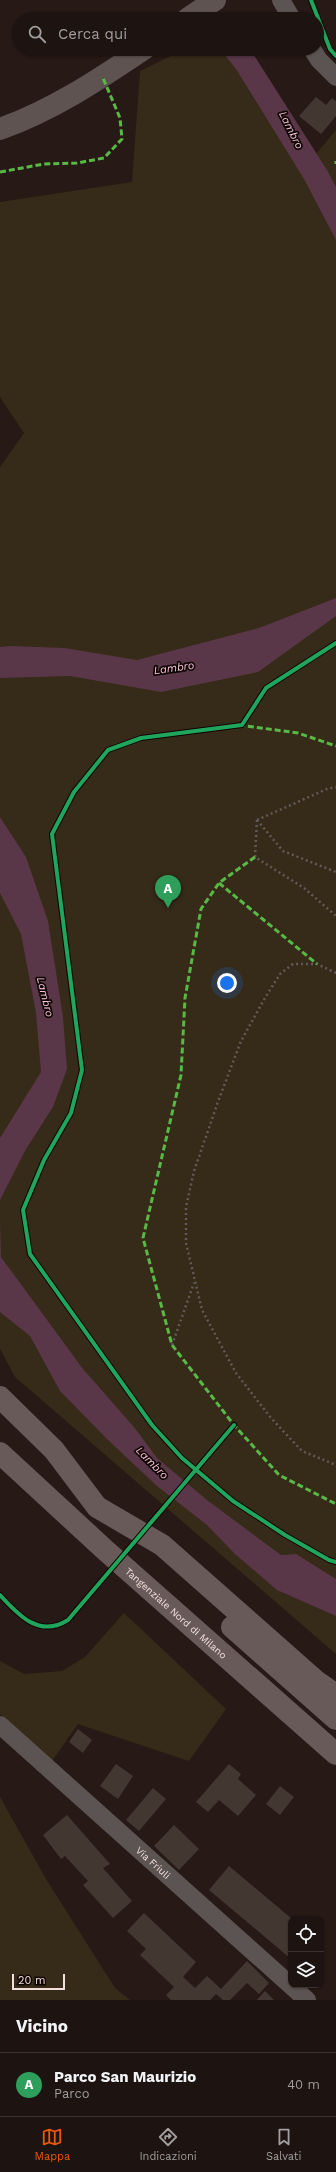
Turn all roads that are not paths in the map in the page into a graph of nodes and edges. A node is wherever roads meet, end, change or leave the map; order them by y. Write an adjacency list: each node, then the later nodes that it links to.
1 (215, 0): 3 (main road)
2 (281, 0): 4 (street)
3 (198, 12)
4 (288, 12)
5 (134, 56): 8 (main road)
6 (319, 56): 7 (street)
7 (336, 77)
8 (0, 129)
9 (0, 1398): 12 (highway)
10 (0, 1420): 12 (highway)
11 (0, 1454): 16 (highway, Tangenziale Nord di Milano)
12 (97, 1507): 13 (highway); 14 (highway)
13 (336, 1694)
14 (336, 1719)
15 (0, 1725): 17 (street, Via Friuli)
16 (336, 1754)
17 (307, 2000)

